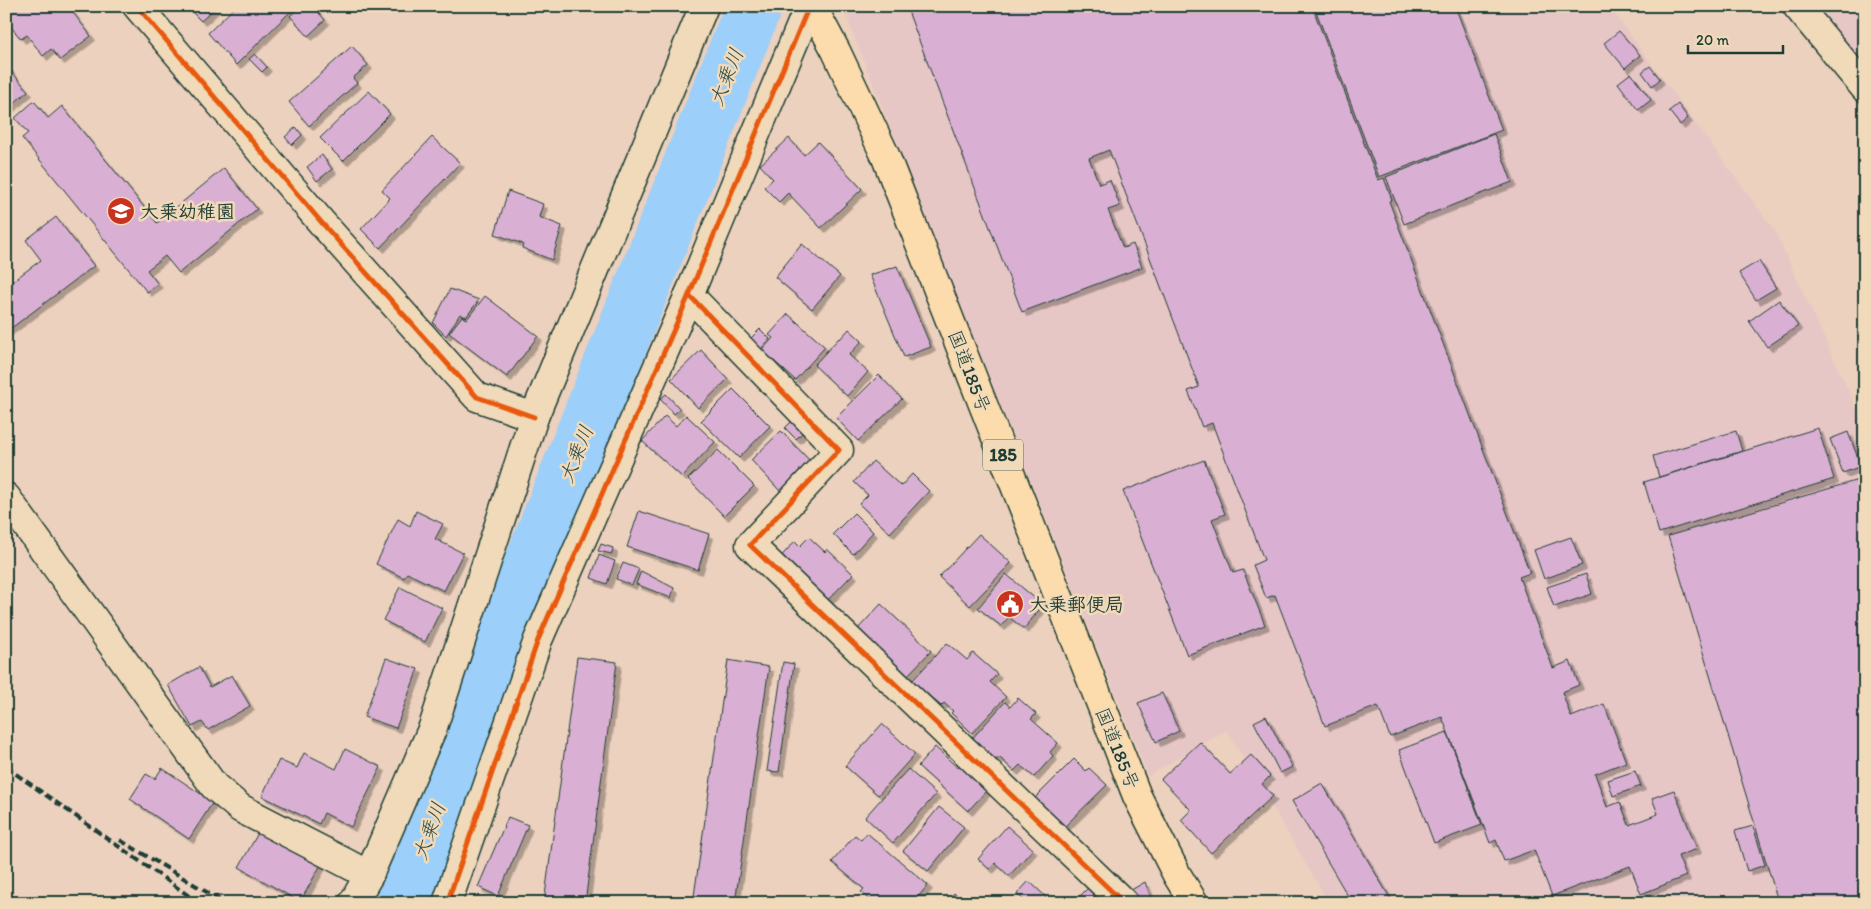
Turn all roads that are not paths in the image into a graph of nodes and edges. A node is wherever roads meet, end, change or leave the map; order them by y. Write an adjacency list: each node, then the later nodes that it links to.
1 (137, 6): 7 (street)
2 (704, 6): 7 (street)
3 (811, 6): 6 (street); 13 (highway, 国道185号 / 185)
4 (1797, 6): 5 (street)
5 (1865, 88)
6 (689, 295): 11 (street); 12 (street)
7 (534, 417): 9 (street)
8 (6, 497): 9 (street)
9 (369, 875): 10 (street)
10 (353, 903)
11 (447, 903)
12 (1124, 903)
13 (1194, 903)

